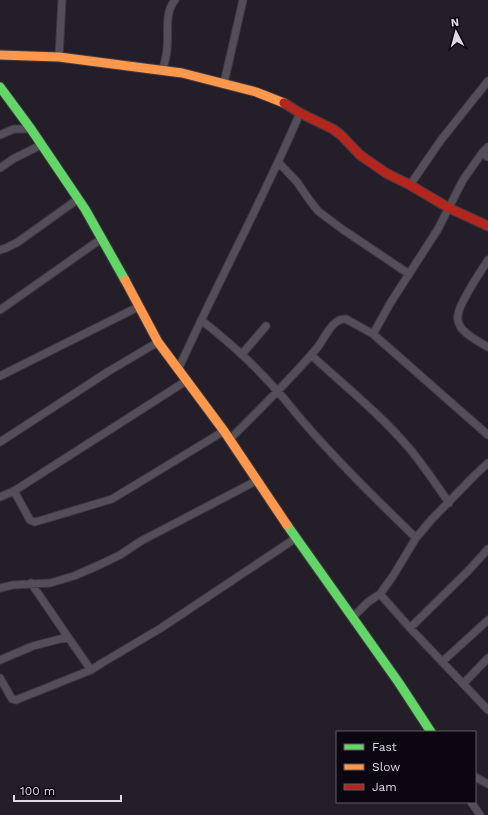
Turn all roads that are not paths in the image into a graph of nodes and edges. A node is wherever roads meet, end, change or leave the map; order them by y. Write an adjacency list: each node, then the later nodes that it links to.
1 (62, 0): 5 (street)
2 (175, 0): 6 (street)
3 (243, 0): 8 (street)
4 (0, 55): 5 (street)
5 (59, 57): 6 (street)
6 (163, 70): 8 (street)
7 (488, 80): 18 (street)
8 (224, 83): 10 (street)
9 (0, 88): 11 (street)
10 (300, 113): 16 (street); 18 (street)
11 (31, 129): 12 (street); 13 (street)
12 (0, 134)
13 (41, 145): 17 (street); 19 (street)
14 (488, 147): 15 (street)
15 (485, 155): 20 (street)
16 (279, 163): 25 (street); 28 (street)
17 (0, 168)
18 (410, 184): 20 (street)
19 (78, 200): 22 (street); 23 (street)
20 (449, 208): 21 (street); 25 (street)
21 (488, 226)
22 (100, 239): 26 (street); 27 (street)
23 (0, 250)
24 (488, 260): 32 (street)
25 (410, 274): 30 (street)
26 (138, 307): 31 (street); 36 (street)
27 (0, 310)
28 (201, 320): 33 (street); 35 (street)
29 (266, 326): 33 (street)
30 (373, 334): 34 (street); 40 (street)
31 (158, 342): 35 (street); 42 (street)
32 (488, 347)
33 (242, 354): 38 (street)
34 (311, 355): 38 (street); 47 (street)
35 (178, 370): 37 (street)
36 (0, 376)
37 (186, 381): 39 (street); 45 (street)
38 (278, 391): 41 (street); 49 (street)
39 (224, 431): 41 (street); 45 (street)
40 (488, 435)
41 (230, 439): 44 (street)
42 (0, 442)
43 (488, 463): 47 (street)
44 (258, 480): 48 (street); 51 (street)
45 (14, 490): 46 (street)
46 (0, 497)
47 (449, 503): 49 (street)
48 (296, 538): 54 (street); 61 (street)
49 (416, 538): 53 (street)
50 (488, 549): 56 (street)
51 (31, 583): 52 (street); 57 (street)
52 (0, 588)
53 (380, 594): 54 (street); 56 (street)
54 (353, 617): 65 (street)
55 (488, 620): 60 (street)
56 (410, 628): 60 (street)
57 (68, 637): 59 (street); 61 (street)
58 (488, 658): 63 (street)
59 (0, 660)
60 (442, 662): 63 (street)
61 (91, 670): 62 (street)
62 (0, 678)
63 (463, 684): 64 (street)
64 (488, 710)
65 (430, 731)
66 (476, 778): 67 (street)
67 (488, 784)
68 (472, 803): 69 (street)
69 (480, 815)

